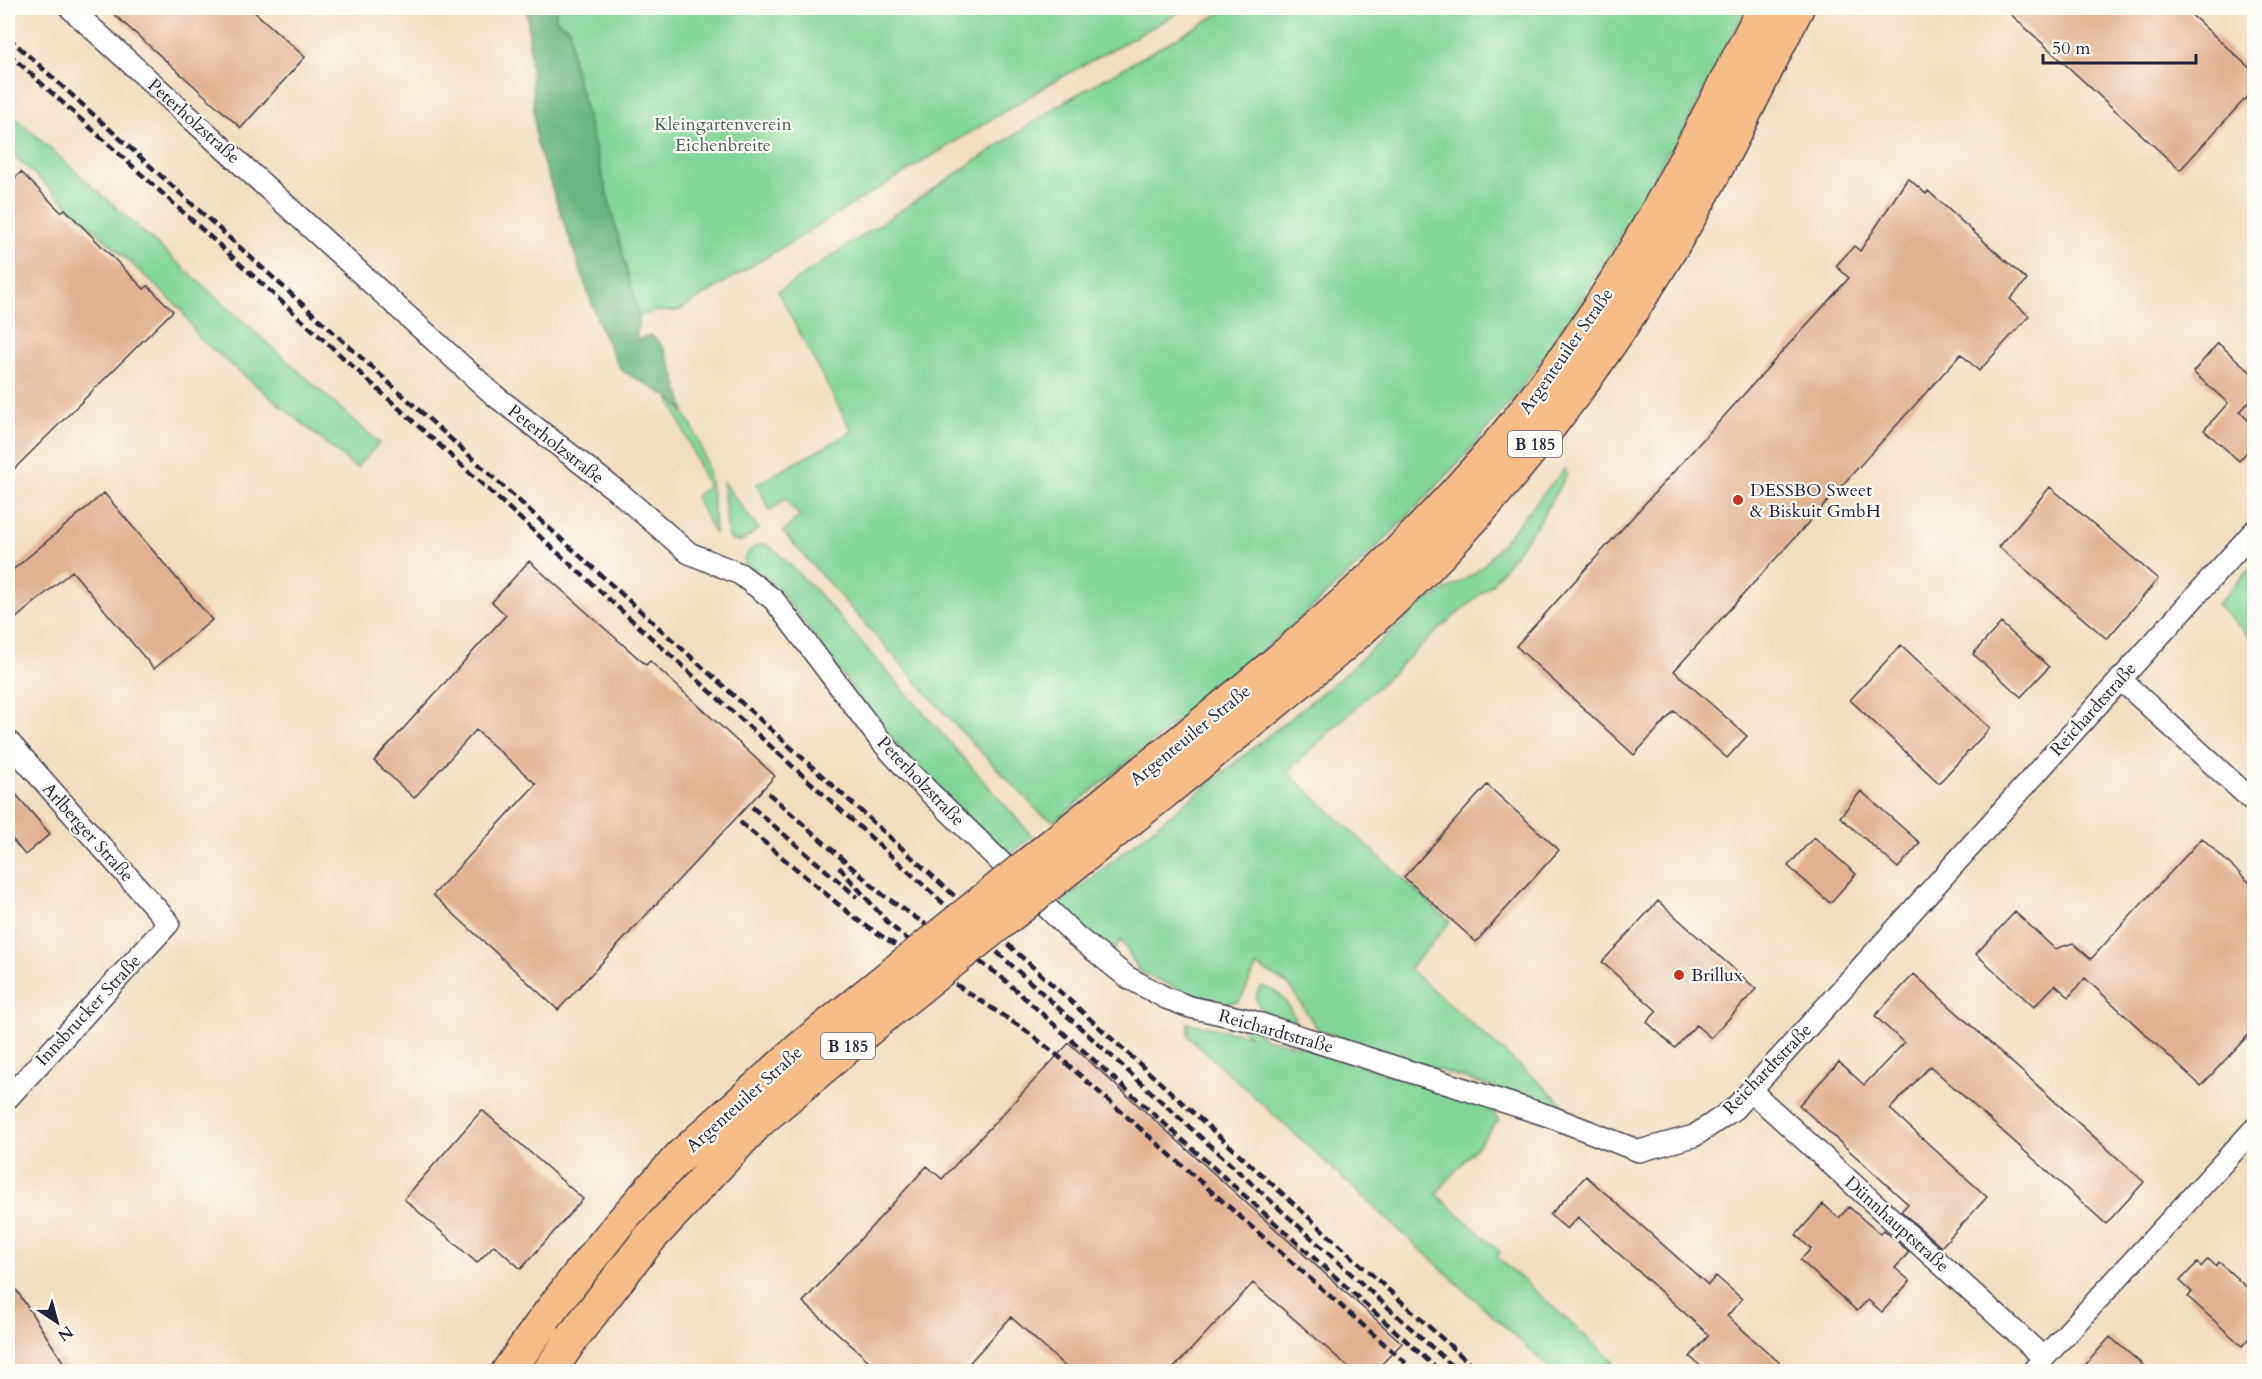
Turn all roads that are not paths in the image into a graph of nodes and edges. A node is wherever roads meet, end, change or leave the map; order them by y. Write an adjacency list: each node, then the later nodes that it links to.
1 (70, 8): 9 (street, Peterholzstraße)
2 (1764, 8): 7 (main road, Argenteuiler Straße / B 185)
3 (1797, 8): 7 (main road, Argenteuiler Straße / B 185)
4 (2254, 531): 5 (street, Reichardtstraße)
5 (2120, 679): 8 (street); 11 (street, Reichardtstraße)
6 (8, 741): 10 (street, Arlberger Straße)
7 (1154, 782): 15 (main road, Argenteuiler Straße / B 185, bridge); 16 (main road, Argenteuiler Straße / B 185, bridge)
8 (2254, 801)
9 (1026, 888): 11 (street, Reichardtstraße)
10 (169, 923): 12 (street, Innsbrucker Straße)
11 (1750, 1090): 14 (street, Dünnhauptstraße)
12 (8, 1098)
13 (2254, 1129): 14 (street, Dünnhauptstraße)
14 (2038, 1365)
15 (508, 1371)
16 (549, 1371)

